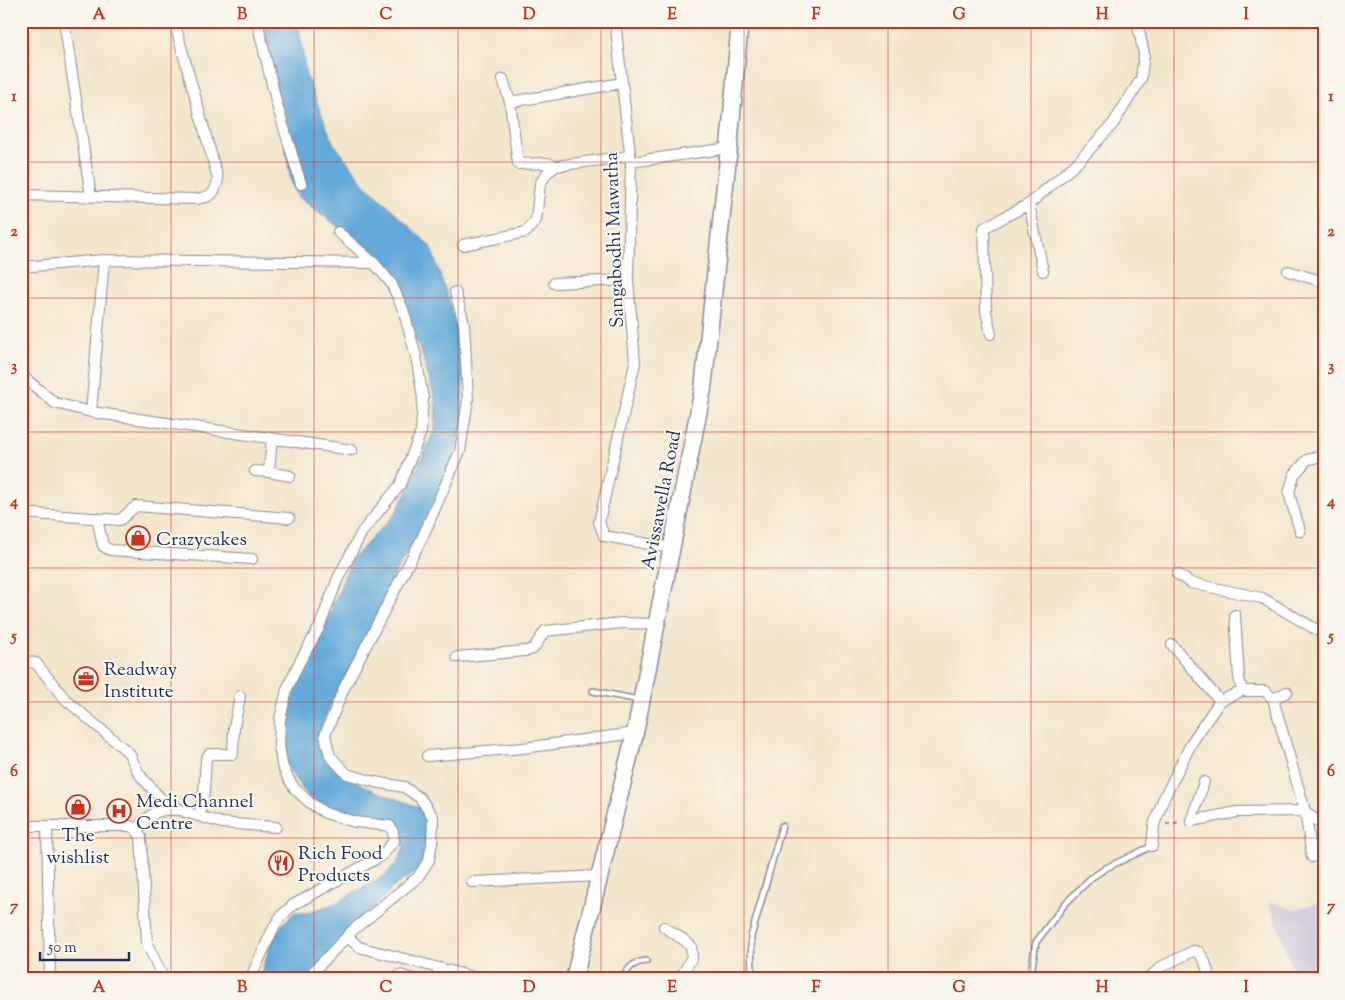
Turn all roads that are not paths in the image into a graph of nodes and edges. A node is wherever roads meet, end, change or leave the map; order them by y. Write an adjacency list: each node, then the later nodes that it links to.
1 (64, 21): 15 (street)
2 (174, 21): 15 (street)
3 (258, 21): 13 (street)
4 (615, 21): 8 (street, Sangabodhi Mawatha)
5 (740, 21): 10 (main road, Avissawella Road)
6 (1137, 21): 16 (street)
7 (503, 79): 9 (street)
8 (622, 83): 9 (street); 11 (street, Sangabodhi Mawatha)
9 (510, 102): 12 (street)
10 (729, 148): 11 (street); 41 (main road, Avissawella Road)
11 (630, 159): 12 (street); 24 (street, Sangabodhi Mawatha)
12 (556, 166): 18 (street)
13 (301, 184)
14 (21, 195): 15 (street)
15 (91, 197)
16 (1029, 204): 22 (street); 28 (street)
17 (338, 232): 20 (street)
18 (463, 245)
19 (104, 260): 20 (street); 21 (street); 30 (street)
20 (374, 263): 79 (street)
21 (21, 267)
22 (1043, 271)
23 (1288, 271): 26 (street)
24 (628, 280): 25 (street); 41 (street, Sangabodhi Mawatha)
25 (554, 282)
26 (1324, 282)
27 (455, 292): 74 (street)
28 (991, 334)
29 (21, 376): 30 (street)
30 (91, 412): 31 (street)
31 (272, 438): 32 (street); 35 (street)
32 (352, 450)
33 (1324, 455): 40 (street)
34 (255, 471): 35 (street)
35 (269, 472): 36 (street)
36 (290, 476)
37 (21, 513): 38 (street)
38 (97, 518): 39 (street); 42 (street)
39 (289, 518)
40 (1300, 530)
41 (671, 548): 45 (main road, Avissawella Road)
42 (252, 559)
43 (1177, 574): 46 (street)
44 (1234, 615): 51 (street)
45 (657, 624): 48 (street); 55 (main road, Avissawella Road)
46 (1324, 634)
47 (1172, 645): 56 (street)
48 (457, 657)
49 (21, 661): 60 (street)
50 (593, 690): 55 (lane)
51 (1242, 691): 54 (street); 56 (street)
52 (1287, 692): 54 (street)
53 (240, 696): 62 (street)
54 (1273, 699): 61 (street)
55 (642, 700): 57 (main road, Avissawella Road)
56 (1220, 701): 69 (street)
57 (635, 733): 58 (street); 71 (main road, Avissawella Road)
58 (426, 756)
59 (1204, 782): 61 (street)
60 (182, 810): 62 (street); 68 (street)
61 (1305, 811): 67 (street); 70 (street)
62 (199, 816): 66 (street)
63 (21, 826): 64 (street)
64 (47, 826): 68 (street); 77 (street)
65 (782, 826): 86 (lane)
66 (276, 827)
67 (1324, 827)
68 (136, 829): 78 (street)
69 (1152, 846): 87 (lane)
70 (1312, 858)
71 (600, 876): 72 (street); 83 (main road, Avissawella Road)
72 (472, 882)
73 (664, 927): 85 (street)
74 (347, 936): 80 (street); 82 (street)
75 (646, 961): 84 (lane)
76 (400, 975): 81 (street)
77 (50, 979)
78 (164, 979)
79 (250, 979)
80 (310, 979)
81 (413, 979)
82 (481, 979)
83 (574, 979)
84 (623, 979)
85 (680, 979)
86 (752, 979)
87 (1030, 979)
88 (1148, 979): 89 (street)
89 (1210, 979)

